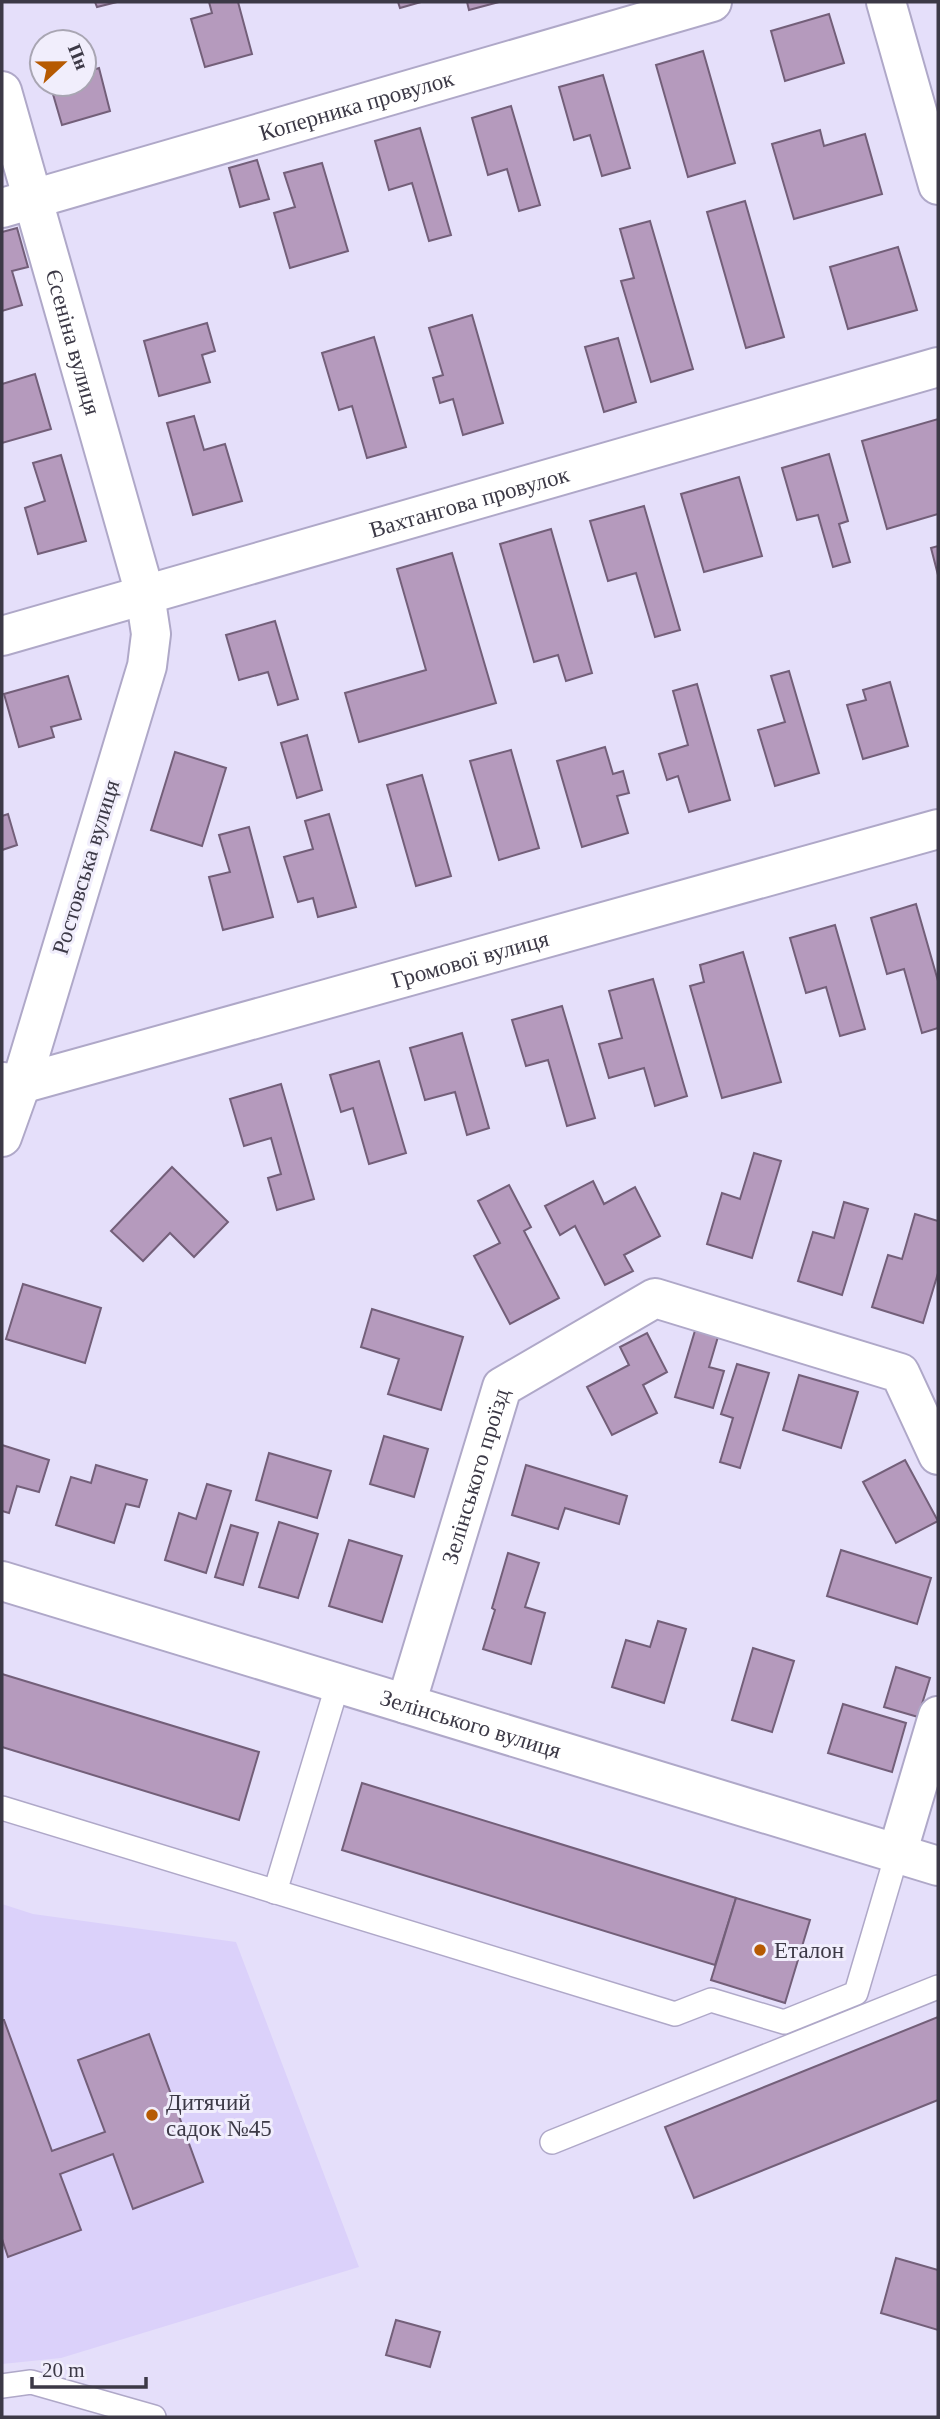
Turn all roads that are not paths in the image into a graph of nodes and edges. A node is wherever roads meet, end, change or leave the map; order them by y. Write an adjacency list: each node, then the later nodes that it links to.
1 (712, 2): 5 (street, Коперника провулок)
2 (886, 2): 4 (street)
3 (2, 91): 5 (street, Єсеніна вулиця)
4 (938, 185)
5 (17, 203): 7 (street, Єсеніна вулиця)
6 (938, 367): 7 (street, Вахтангова провулок)
7 (145, 594): 8 (street, Вахтангова провулок); 10 (street, Ростовська вулиця)
8 (2, 636)
9 (938, 829): 10 (street, Громової вулиця)
10 (11, 1083): 11 (street, Ростовська вулиця)
11 (2, 1137)
12 (938, 1455): 15 (street, Зелінського проїзд)
13 (2, 1581): 14 (street, Зелінського вулиця)
14 (338, 1684): 15 (street, Зелінського вулиця); 20 (lane)
15 (406, 1704): 18 (street, Зелінського вулиця)
16 (938, 1716): 18 (street)
17 (2, 1808): 20 (lane)
18 (897, 1854): 19 (street, Зелінського вулиця); 20 (lane)
19 (938, 1866)
20 (275, 1892)
21 (938, 1987): 22 (lane)
22 (552, 2142)
23 (2, 2386): 24 (lane)
24 (154, 2417)

